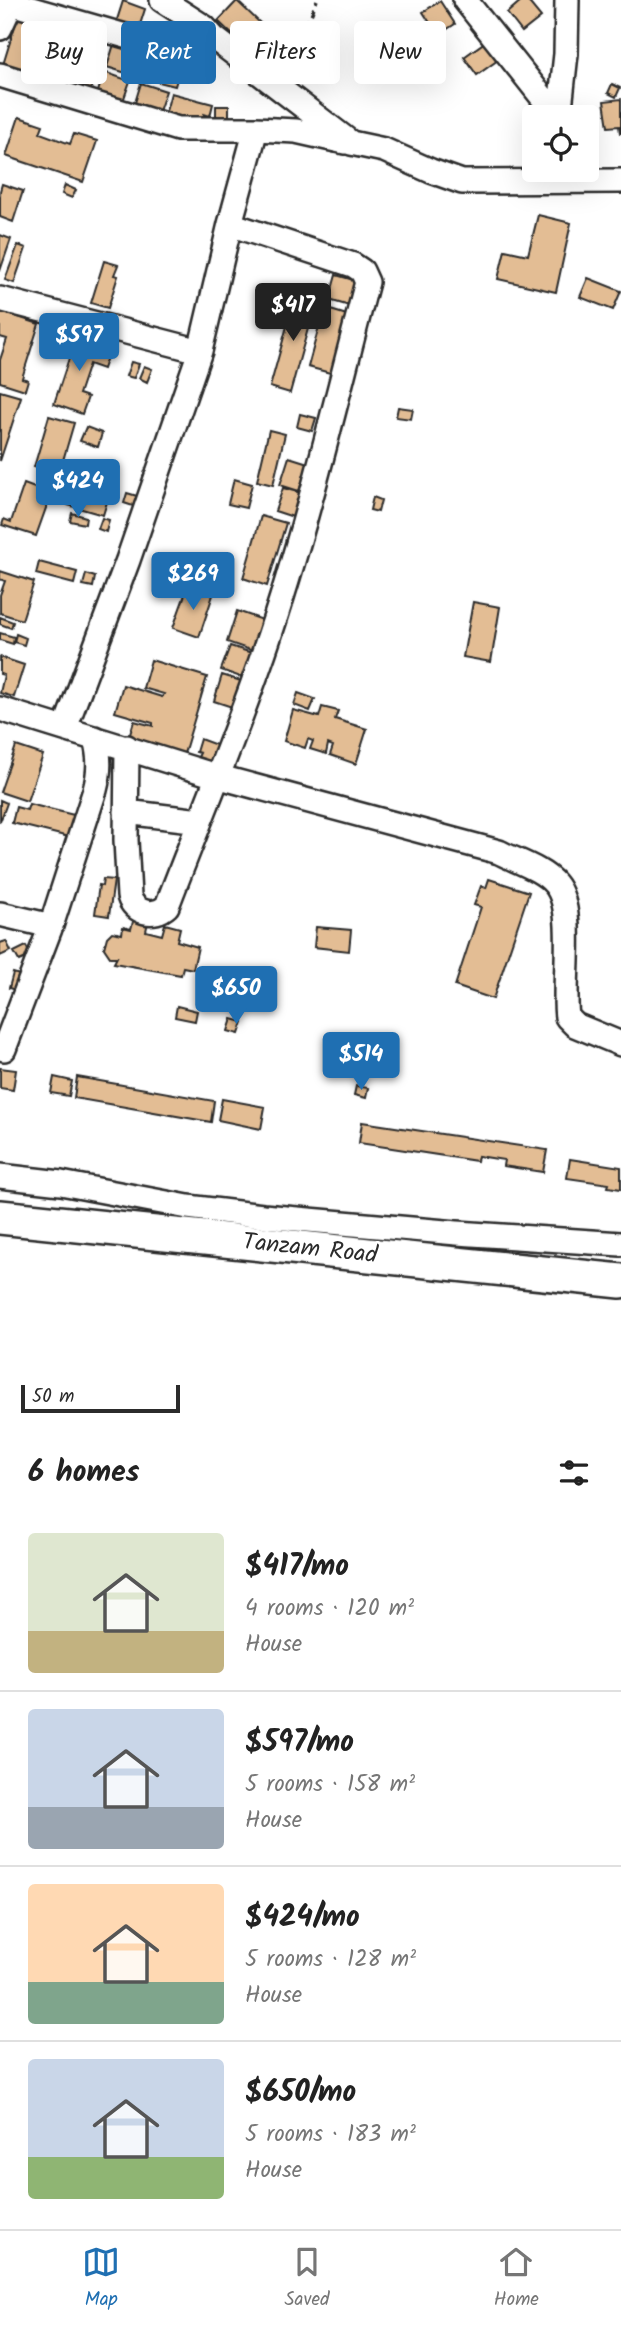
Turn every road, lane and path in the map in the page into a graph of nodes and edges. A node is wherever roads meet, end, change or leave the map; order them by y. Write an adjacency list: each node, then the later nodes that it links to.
1 (162, 0): 6 (street)
2 (317, 0): 11 (path)
3 (465, 0): 12 (street)
4 (567, 0): 13 (street)
5 (8, 1): 7 (street); 8 (street)
6 (195, 21)
7 (0, 28)
8 (121, 35)
9 (216, 40): 11 (street)
10 (0, 75): 14 (street)
11 (280, 90): 15 (street)
12 (548, 105)
13 (560, 105)
14 (256, 129): 15 (street); 19 (street)
15 (351, 143): 17 (street)
16 (522, 170): 17 (street)
17 (496, 180): 18 (street)
18 (621, 181)
19 (230, 224): 21 (street); 26 (street)
20 (0, 299): 21 (street)
21 (200, 351): 23 (street)
22 (0, 709): 23 (street)
23 (65, 728): 24 (street)
24 (95, 738): 25 (street); 30 (street)
25 (127, 747): 26 (street); 27 (street)
26 (216, 776): 28 (street); 31 (street)
27 (126, 812): 28 (street); 28 (street)
28 (200, 821)
29 (0, 914): 30 (street)
30 (51, 926): 32 (street)
31 (621, 1044)
32 (4, 1049)
33 (0, 1176): 35 (street)
34 (0, 1217): 36 (highway, Tanzam Road)
35 (621, 1244)
36 (621, 1281)

